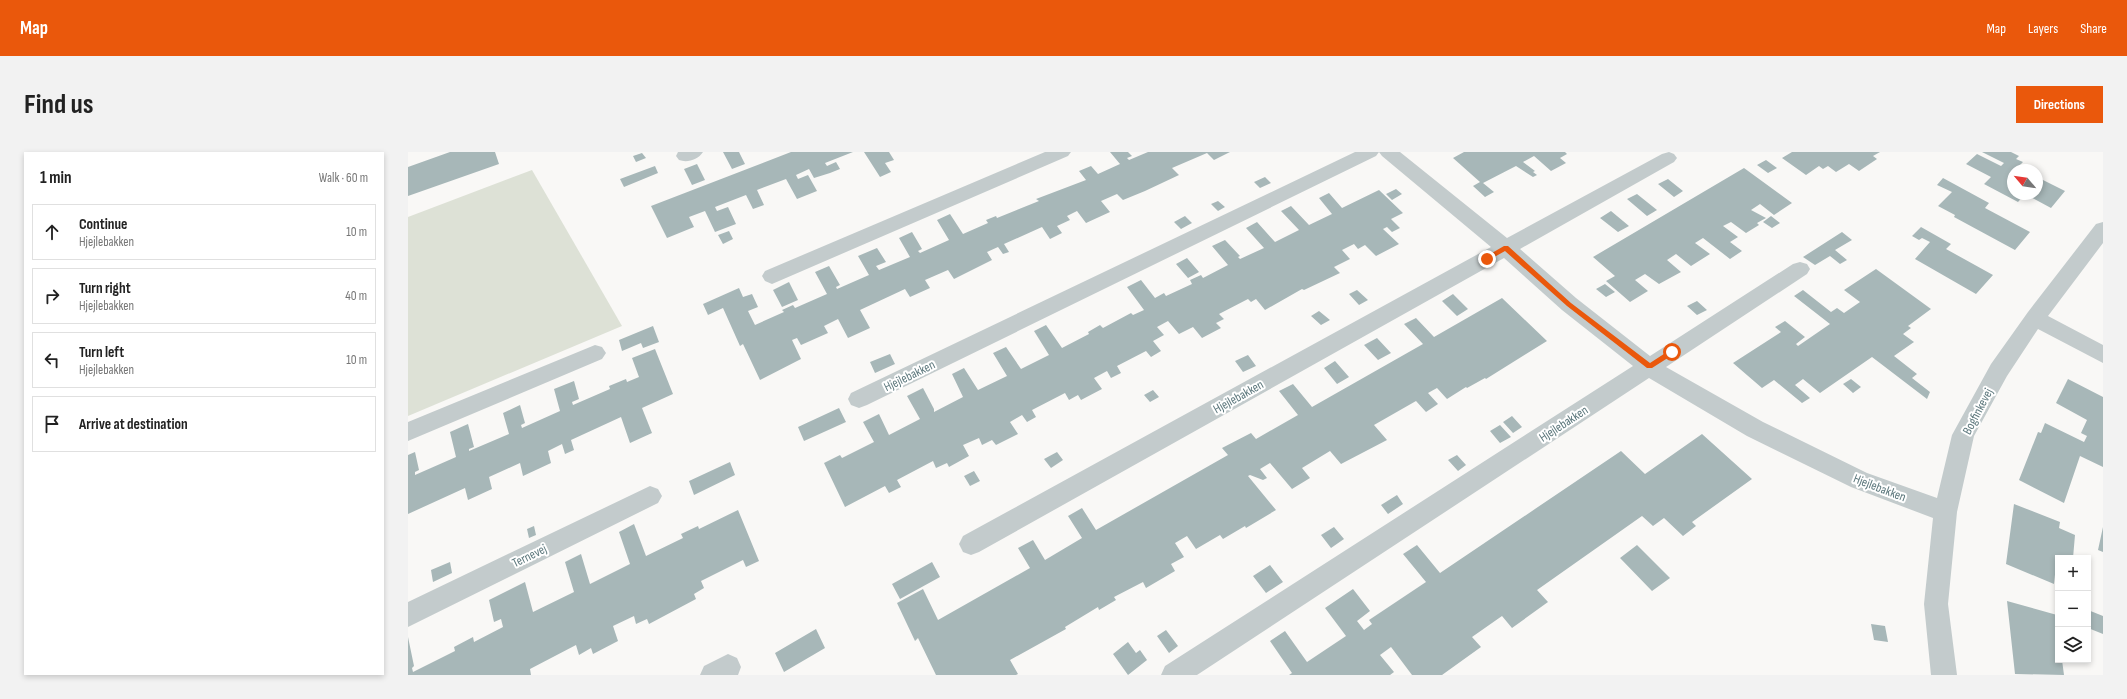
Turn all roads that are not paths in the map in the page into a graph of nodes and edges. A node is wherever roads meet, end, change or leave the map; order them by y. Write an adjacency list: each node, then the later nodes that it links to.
1 (1062, 152): 8 (street)
2 (1370, 152): 13 (street, Hjejlebakken)
3 (1388, 152): 6 (street, Hjejlebakken)
4 (1668, 158): 6 (street, Hjejlebakken)
5 (2103, 228): 9 (street, Bogfinkevej)
6 (1506, 248): 12 (street, Hjejlebakken); 17 (street, Hjejlebakken)
7 (1800, 269): 12 (street, Hjejlebakken)
8 (772, 276)
9 (2035, 318): 11 (street); 16 (street, Bogfinkevej)
10 (595, 353): 14 (street)
11 (2103, 355)
12 (1649, 367): 16 (street, Hjejlebakken); 19 (street, Hjejlebakken)
13 (859, 399)
14 (408, 432)
15 (650, 496): 18 (street, Ternevej)
16 (1945, 512): 20 (street, Bogfinkevej)
17 (971, 544)
18 (408, 615)
19 (1174, 675)
20 (1944, 675)

